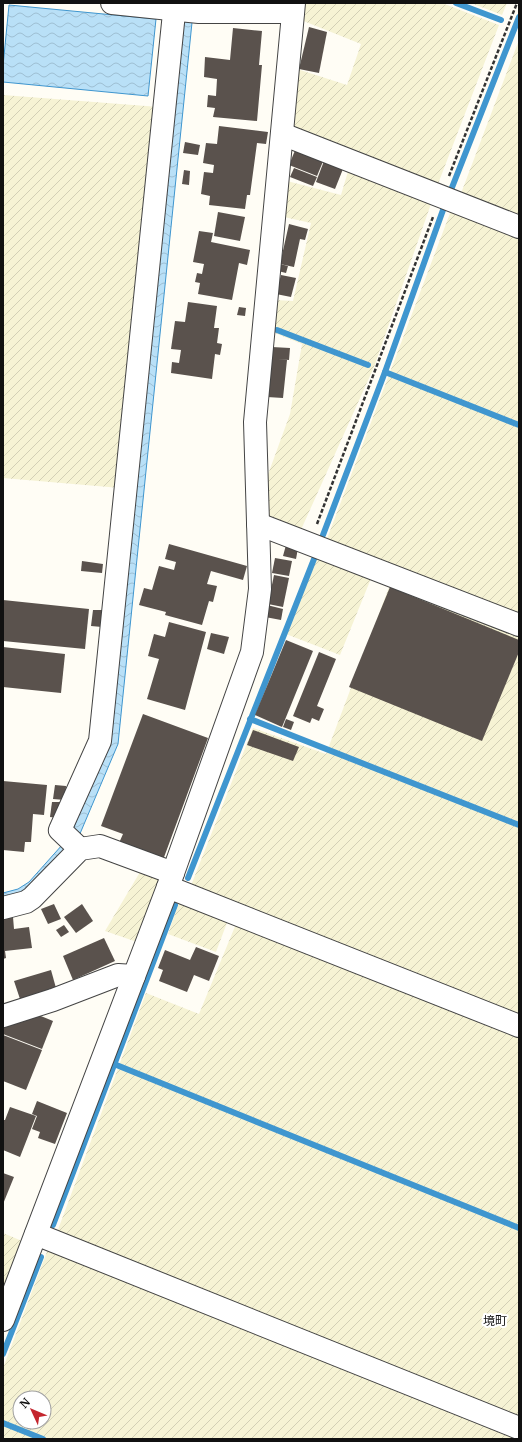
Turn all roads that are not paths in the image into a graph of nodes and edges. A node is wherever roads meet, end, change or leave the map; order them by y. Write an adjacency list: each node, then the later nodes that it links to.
1 (112, 3): 3 (street)
2 (294, 8): 3 (street); 4 (street)
3 (181, 9): 8 (street)
4 (282, 134): 5 (street); 6 (street)
5 (519, 227)
6 (258, 524): 7 (street); 9 (street)
7 (519, 625)
8 (73, 843): 9 (street); 10 (street)
9 (170, 880): 11 (street); 13 (street)
10 (3, 908)
11 (134, 976): 12 (street); 14 (street)
12 (3, 1016)
13 (519, 1026)
14 (36, 1234): 15 (street); 16 (street)
15 (3, 1320)
16 (519, 1428)

